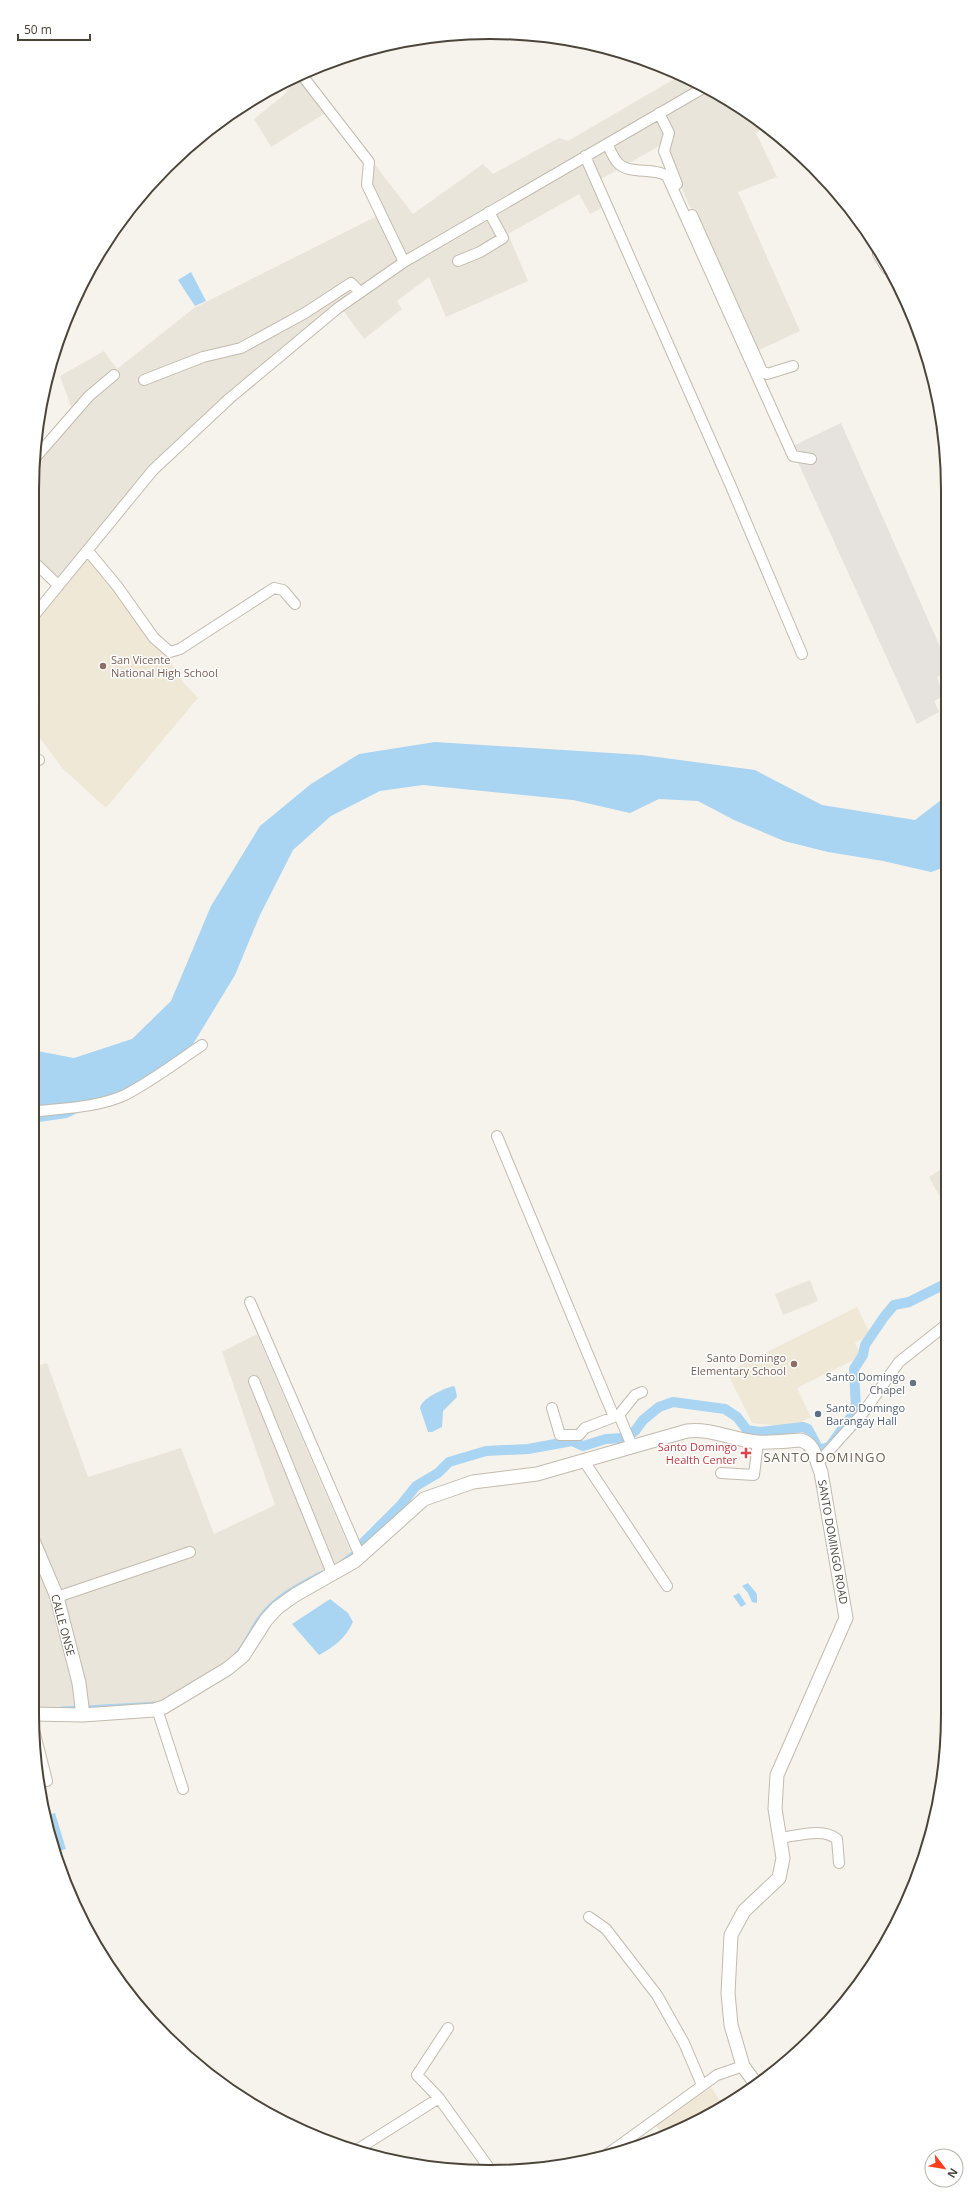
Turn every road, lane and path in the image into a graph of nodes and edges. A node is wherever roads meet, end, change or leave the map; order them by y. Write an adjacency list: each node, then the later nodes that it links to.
1 (305, 79): 8 (street)
2 (698, 90): 3 (street)
3 (659, 113): 4 (street); 10 (street)
4 (607, 144): 5 (street); 14 (street)
5 (585, 156): 6 (street); 20 (street)
6 (489, 212): 7 (street); 8 (street)
7 (458, 261)
8 (404, 262): 9 (street)
9 (360, 292): 12 (street); 15 (street)
10 (793, 366)
11 (114, 375): 13 (street)
12 (144, 380)
13 (41, 451)
14 (811, 459)
15 (88, 551): 17 (street); 18 (street)
16 (39, 567): 17 (street)
17 (58, 585): 19 (street)
18 (295, 604)
19 (39, 609)
20 (802, 654)
21 (202, 1045): 22 (street)
22 (39, 1112)
23 (497, 1136): 29 (street)
24 (250, 1302): 37 (street)
25 (941, 1332): 33 (street)
26 (254, 1381): 38 (street)
27 (642, 1392): 29 (street)
28 (552, 1408): 29 (street)
29 (616, 1416): 30 (street)
30 (630, 1439): 31 (street, SANTO DOMINGO ROAD); 32 (street, SANTO DOMINGO ROAD)
31 (758, 1442): 33 (street, SANTO DOMINGO ROAD); 34 (street)
32 (584, 1461): 37 (street, SANTO DOMINGO ROAD); 39 (street)
33 (817, 1464): 47 (street, SANTO DOMINGO ROAD)
34 (721, 1472)
35 (190, 1552): 40 (street)
36 (39, 1554): 40 (street, CALLE ONSE)
37 (360, 1556): 38 (street, SANTO DOMINGO ROAD)
38 (332, 1573): 41 (street, SANTO DOMINGO ROAD)
39 (667, 1586)
40 (58, 1597): 42 (street, CALLE ONSE)
41 (157, 1709): 42 (street, SANTO DOMINGO ROAD); 46 (street)
42 (82, 1710): 43 (street, SANTO DOMINGO ROAD)
43 (39, 1713)
44 (42, 1760): 45 (street)
45 (47, 1781)
46 (183, 1789)
47 (779, 1838): 48 (street); 51 (street, SANTO DOMINGO ROAD)
48 (839, 1863)
49 (589, 1917): 53 (street)
50 (448, 2028): 54 (street)
51 (743, 2066): 52 (street, SANTO DOMINGO ROAD); 53 (street)
52 (753, 2080)
53 (702, 2085): 56 (street)
54 (439, 2098): 55 (street); 57 (street)
55 (362, 2147)
56 (617, 2147)
57 (487, 2165)

